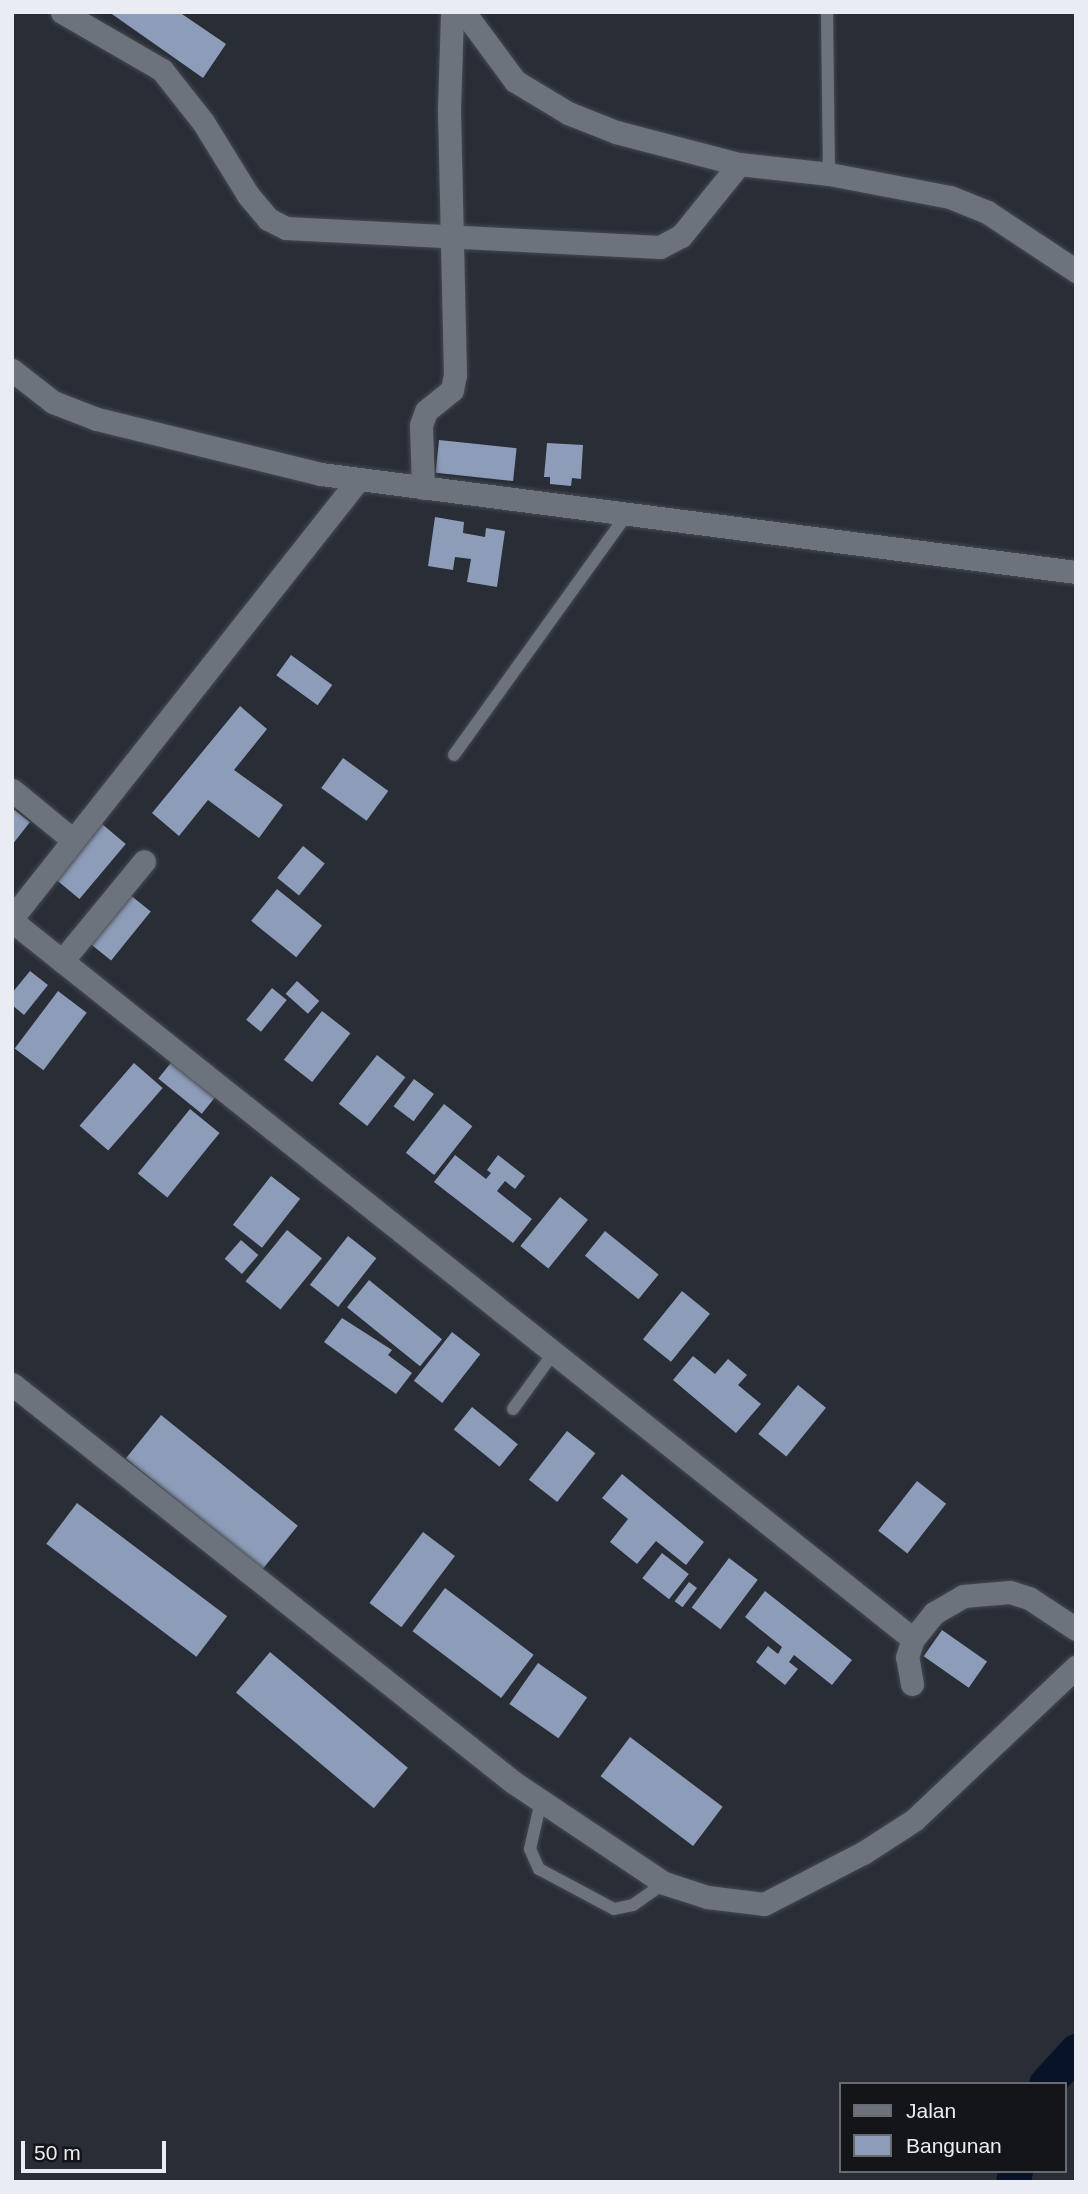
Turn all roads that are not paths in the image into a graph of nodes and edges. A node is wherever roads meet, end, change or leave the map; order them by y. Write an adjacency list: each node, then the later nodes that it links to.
1 (62, 12): 7 (street)
2 (452, 12): 7 (street)
3 (464, 12): 5 (street)
4 (827, 12): 6 (lane)
5 (739, 164): 6 (street); 7 (street)
6 (829, 174): 8 (street)
7 (454, 236): 11 (street)
8 (1076, 271)
9 (12, 370): 10 (street)
10 (358, 480): 11 (street); 16 (street)
11 (423, 488): 12 (street)
12 (626, 516): 13 (street); 14 (lane)
13 (1076, 572)
14 (453, 755)
15 (12, 790): 16 (street)
16 (73, 840): 18 (street)
17 (144, 861): 19 (street)
18 (12, 920): 19 (street)
19 (62, 961): 20 (street)
20 (555, 1351): 22 (lane); 24 (street)
21 (12, 1384): 27 (street)
22 (513, 1409)
23 (1076, 1629): 24 (street)
24 (914, 1639): 26 (street)
25 (1076, 1667): 28 (street)
26 (912, 1684)
27 (541, 1801): 28 (street); 28 (lane)
28 (664, 1883)

